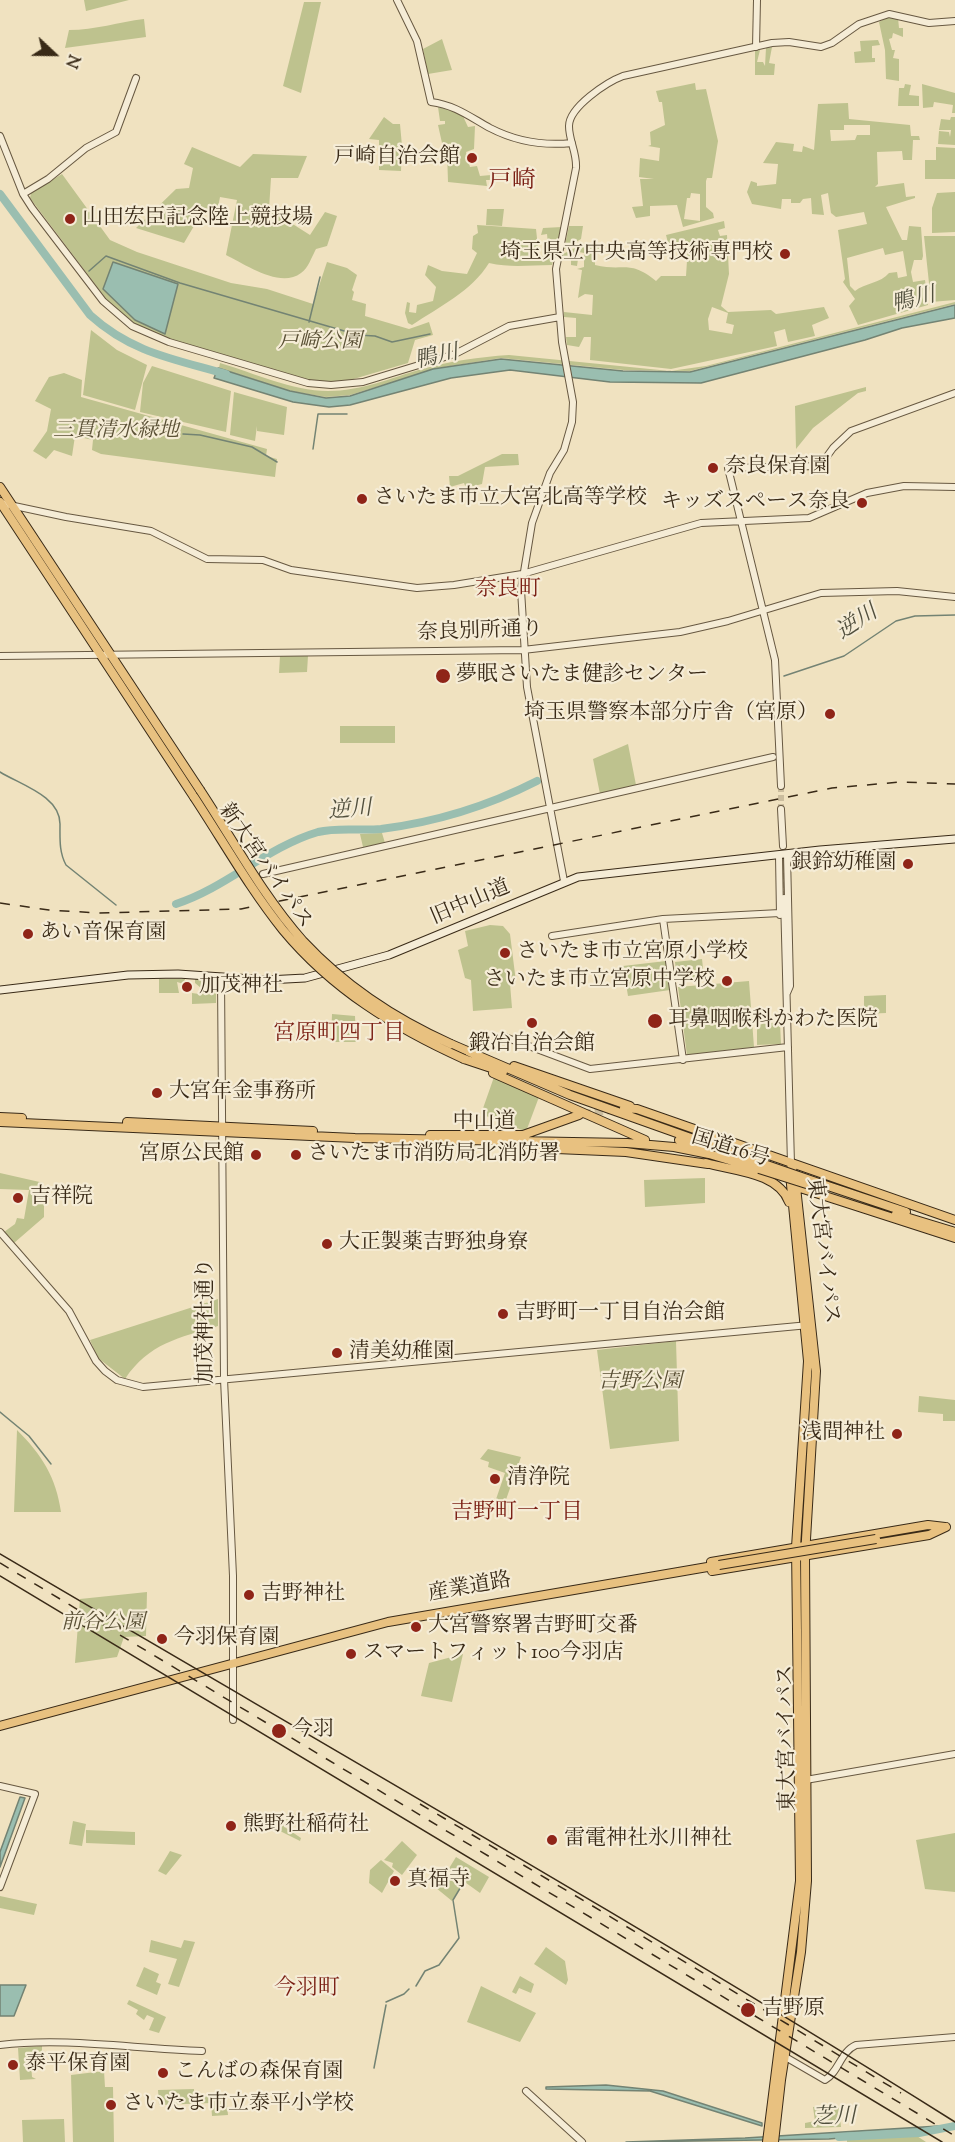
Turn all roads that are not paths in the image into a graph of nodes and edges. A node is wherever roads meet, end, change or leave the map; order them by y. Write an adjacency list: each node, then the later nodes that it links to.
1 (398, 0): 7 (street)
2 (757, 0): 4 (street)
3 (955, 21): 4 (street)
4 (756, 47): 7 (street)
5 (136, 78): 8 (street)
6 (0, 136): 8 (street)
7 (572, 142): 9 (street)
8 (24, 194): 9 (street)
9 (560, 317): 16 (street)
10 (955, 393): 15 (street)
11 (0, 487): 14 (main road, 新大宮バイパス)
12 (955, 487): 15 (street)
13 (0, 503): 14 (street); 21 (main road, 新大宮バイパス)
14 (12, 506): 16 (street); 22 (main road, 新大宮バイパス)
15 (741, 521): 16 (street); 18 (street)
16 (522, 574): 19 (street)
17 (955, 597): 18 (street, 奈良別所通り)
18 (763, 610): 19 (street, 奈良別所通り); 24 (street)
19 (523, 650): 22 (street, 奈良別所通り); 26 (street)
20 (0, 656): 21 (street, 奈良別所通り)
21 (101, 656): 22 (street, 奈良別所通り); 25 (main road, 新大宮バイパス)
22 (112, 656): 25 (main road, 新大宮バイパス)
23 (773, 757): 26 (street)
24 (781, 786)
25 (197, 794): 44 (main road, 新大宮バイパス, bridge); 46 (main road, 新大宮バイパス, bridge)
26 (549, 808): 32 (street); 33 (street)
27 (781, 809): 29 (street)
28 (955, 839): 30 (main road, 旧中山道)
29 (783, 846)
30 (787, 855): 31 (main road, 旧中山道); 35 (street)
31 (779, 856): 33 (main road, 旧中山道); 34 (street)
32 (263, 874)
33 (564, 881): 40 (main road, 旧中山道)
34 (779, 882): 35 (street); 37 (street)
35 (788, 882): 42 (street)
36 (784, 898): 42 (street)
37 (780, 913): 38 (street); 42 (street)
38 (663, 919): 39 (street); 47 (street)
39 (552, 936)
40 (221, 978): 41 (main road, 旧中山道); 53 (street, 加茂神社通り)
41 (0, 990)
42 (786, 996): 45 (street)
43 (506, 1037): 47 (street)
44 (452, 1044): 49 (main road, 新大宮バイパス); 60 (main road)
45 (788, 1047): 47 (street); 59 (street)
46 (464, 1059): 55 (main road, 新大宮バイパス); 57 (main road)
47 (683, 1060)
48 (624, 1108): 49 (main road)
49 (637, 1109): 59 (main road)
50 (579, 1115): 53 (main road, 中山道)
51 (0, 1117): 53 (main road, 中山道)
52 (0, 1122): 53 (main road, 中山道)
53 (222, 1129): 54 (main road, 中山道); 71 (street, 加茂神社通り)
54 (411, 1140): 57 (main road, 中山道); 58 (main road)
55 (645, 1140)
56 (673, 1152): 58 (main road, 国道16号)
57 (742, 1163): 60 (main road, 中山道)
58 (708, 1164): 61 (main road, 国道16号)
59 (791, 1164): 61 (main road); 62 (main road, 東大宮バイパス); 65 (main road)
60 (760, 1166): 63 (main road, 中山道, bridge)
61 (770, 1181): 64 (main road, 国道16号)
62 (793, 1186): 64 (main road, 東大宮バイパス); 69 (main road); 70 (main road, 東大宮バイパス)
63 (819, 1186): 66 (main road); 68 (main road, 中山道)
64 (793, 1215): 70 (main road, 東大宮バイパス)
65 (955, 1220)
66 (955, 1227)
67 (0, 1232): 71 (street)
68 (955, 1232)
69 (955, 1238)
70 (809, 1325): 71 (street); 74 (main road, 東大宮バイパス); 75 (main road, 東大宮バイパス)
71 (224, 1379): 79 (street, 加茂神社通り)
72 (955, 1526): 73 (main road, 産業道路)
73 (946, 1527): 74 (main road); 76 (main road); 78 (main road, 産業道路, bridge)
74 (806, 1545): 75 (main road); 76 (main road, 東大宮バイパス)
75 (796, 1547): 77 (main road, 東大宮バイパス); 78 (main road)
76 (805, 1556): 77 (main road); 83 (main road, 東大宮バイパス)
77 (796, 1558): 78 (main road); 83 (main road, 東大宮バイパス)
78 (651, 1576): 79 (main road, 産業道路)
79 (232, 1663): 80 (street, 加茂神社通り); 81 (main road, 産業道路)
80 (233, 1720)
81 (0, 1726)
82 (955, 1754): 83 (street)
83 (803, 1780): 89 (main road, 東大宮バイパス)
84 (0, 1786): 85 (street)
85 (0, 1887)
86 (955, 2037): 89 (street)
87 (0, 2045): 88 (street)
88 (202, 2051)
89 (781, 2054): 91 (main road, 東大宮バイパス)
90 (526, 2091): 92 (street)
91 (771, 2132): 93 (main road, 東大宮バイパス); 94 (main road, 東大宮バイパス)
92 (581, 2141)
93 (767, 2142)
94 (774, 2142)

